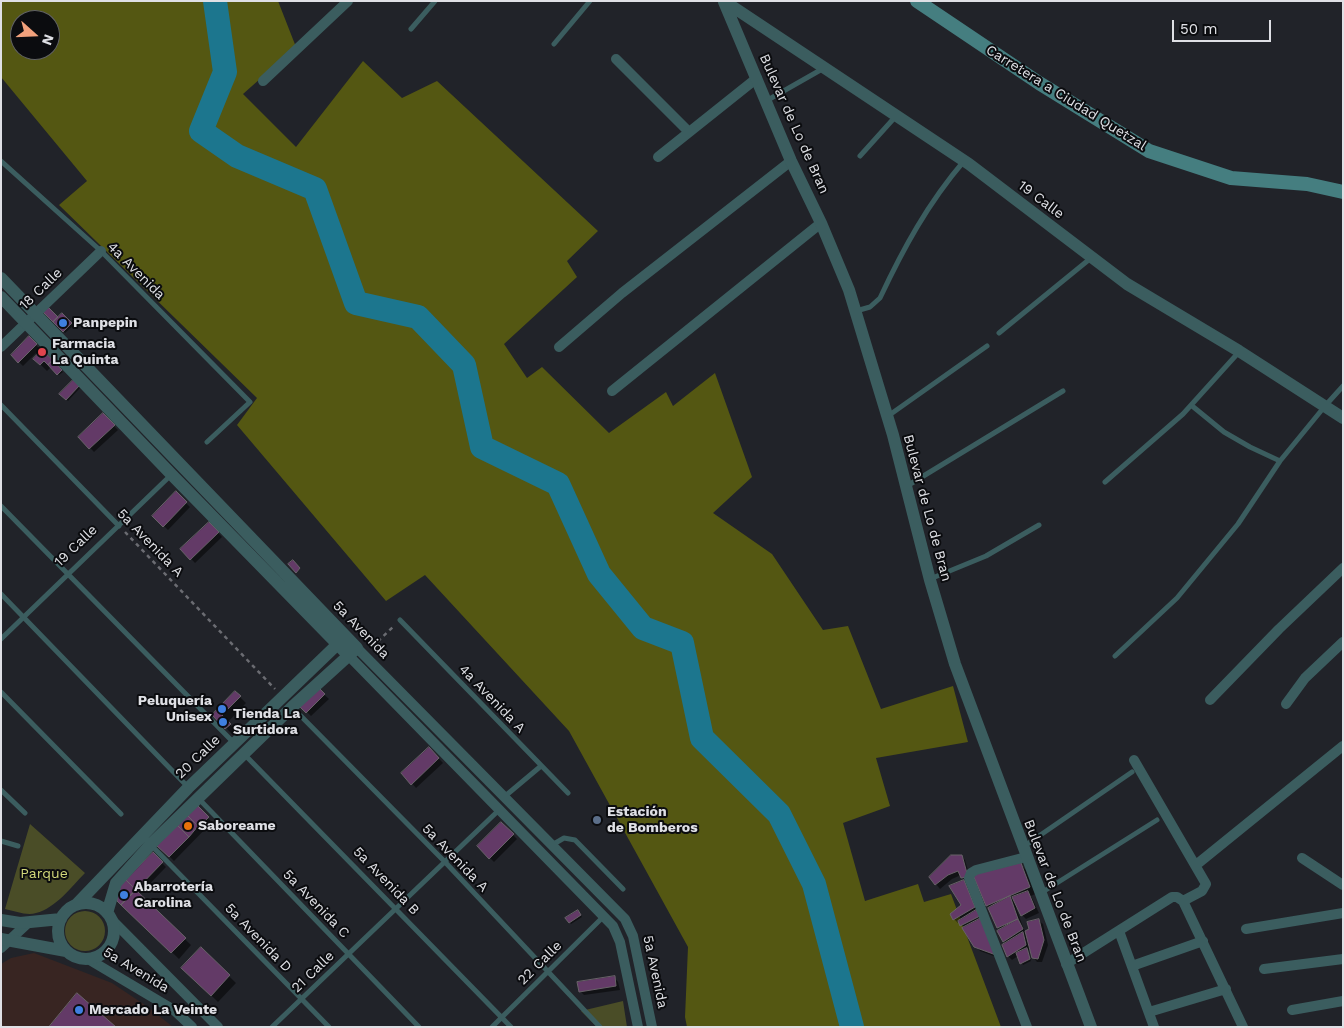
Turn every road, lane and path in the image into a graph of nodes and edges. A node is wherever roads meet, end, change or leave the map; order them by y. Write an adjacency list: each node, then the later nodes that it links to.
1 (348, 1): 11 (street)
2 (435, 1): 6 (lane)
3 (590, 1): 7 (lane)
4 (918, 1): 20 (main road, Carretera a Ciudad Quetzal)
5 (724, 2): 9 (street, 19 Calle); 10 (street, Bulevar de Lo de Bran)
6 (411, 29)
7 (554, 44)
8 (616, 59): 14 (street)
9 (824, 68): 12 (lane); 13 (street, 19 Calle)
10 (757, 78): 12 (street, Bulevar de Lo de Bran); 14 (street)
11 (263, 81)
12 (766, 101): 17 (street, Bulevar de Lo de Bran)
13 (896, 115): 15 (lane); 18 (street, 19 Calle)
14 (689, 132): 16 (street)
15 (860, 156)
16 (658, 157)
17 (791, 161): 21 (street, Bulevar de Lo de Bran); 31 (street)
18 (964, 161): 23 (street, 19 Calle); 26 (lane)
19 (1, 162): 22 (lane, 4a Avenida)
20 (1343, 192)
21 (822, 223): 26 (street, Bulevar de Lo de Bran); 34 (street)
22 (101, 251): 27 (street, 18 Calle); 41 (lane, 4a Avenida)
23 (1091, 257): 28 (lane); 32 (street, 19 Calle)
24 (1, 278): 27 (street, 5a Avenida)
25 (1, 297): 27 (street, 5a Avenida)
26 (855, 311): 39 (street, Bulevar de Lo de Bran)
27 (31, 318): 30 (street, 18 Calle); 43 (street, 5a Avenida); 56 (street, 5a Avenida)
28 (999, 333)
29 (987, 346): 39 (lane)
30 (1, 347)
31 (559, 347)
32 (1239, 351): 37 (lane); 38 (street, 19 Calle)
33 (1343, 386): 38 (lane)
34 (612, 391)
35 (1063, 391): 45 (lane)
36 (1, 404): 48 (lane, 5a Avenida A)
37 (1191, 405): 42 (lane); 44 (lane)
38 (1325, 406): 40 (street, 19 Calle); 42 (lane)
39 (888, 417): 45 (street, Bulevar de Lo de Bran)
40 (1343, 418)
41 (207, 442)
42 (1280, 462): 59 (lane)
43 (172, 475): 48 (lane, 19 Calle); 56 (street, 5a Avenida)
44 (1105, 482)
45 (906, 487): 51 (street, Bulevar de Lo de Bran)
46 (1, 506): 50 (lane)
47 (1039, 525): 51 (lane)
48 (118, 526): 50 (lane, 19 Calle); 61 (path, 5a Avenida A)
49 (1343, 568): 62 (street)
50 (68, 575): 53 (lane, 19 Calle); 65 (lane)
51 (930, 580): 86 (street, Bulevar de Lo de Bran)
52 (1, 594): 53 (lane)
53 (24, 617): 55 (lane, 19 Calle); 71 (lane)
54 (400, 620): 58 (path); 69 (lane, 4a Avenida A)
55 (1, 639)
56 (342, 640): 58 (street, 5a Avenida); 61 (street, 20 Calle)
57 (1343, 642): 63 (street)
58 (356, 653): 64 (street); 74 (street, 5a Avenida); 76 (street, 5a Avenida)
59 (1115, 656)
60 (1, 692): 78 (lane)
61 (282, 696): 65 (street, 20 Calle)
62 (1210, 700)
63 (1286, 704)
64 (292, 707): 67 (street); 88 (lane, 5a Avenida A)
65 (234, 743): 71 (street, 20 Calle)
66 (1343, 746): 89 (street)
67 (244, 753): 75 (street); 95 (lane, 5a Avenida B)
68 (1134, 760): 89 (street)
69 (541, 766): 73 (lane, 4a Avenida A); 74 (lane)
70 (1132, 772): 86 (lane)
71 (188, 788): 94 (street, 20 Calle)
72 (1, 790): 77 (lane)
73 (568, 793)
74 (504, 797): 79 (street, 5a Avenida)
75 (198, 798): 83 (street); 107 (lane, 5a Avenida C)
76 (500, 809): 81 (street, 5a Avenida); 88 (lane, 21 Calle)
77 (25, 813)
78 (121, 814)
79 (526, 820): 81 (street); 84 (street, 5a Avenida)
80 (1157, 820): 92 (lane)
81 (518, 828): 98 (street, 5a Avenida)
82 (1, 841): 85 (lane)
83 (151, 844): 97 (street); 115 (lane, 5a Avenida D)
84 (552, 845): 91 (lane); 129 (street, 5a Avenida)
85 (18, 846)
86 (1024, 852): 92 (street, Bulevar de Lo de Bran); 130 (street)
87 (1302, 858): 90 (street)
88 (445, 862): 95 (lane, 21 Calle); 113 (lane, 5a Avenida A)
89 (1196, 865): 93 (street)
90 (1343, 885)
91 (623, 889)
92 (1040, 894): 110 (street, Bulevar de Lo de Bran)
93 (1183, 901): 103 (street); 104 (street)
94 (76, 905): 97 (street); 99 (street)
95 (396, 908): 107 (lane, 21 Calle); 119 (lane, 5a Avenida B)
96 (1343, 913): 102 (street)
97 (109, 916): 108 (street); 121 (street, 5a Avenida)
98 (605, 916): 113 (lane, 22 Calle); 128 (street, 5a Avenida)
99 (61, 919): 101 (street); 106 (street)
100 (1, 920): 101 (street)
101 (29, 922): 105 (street)
102 (1246, 928)
103 (1119, 931): 110 (street); 111 (street)
104 (1203, 941): 111 (street); 114 (street)
105 (4, 943): 106 (street)
106 (66, 951): 108 (street)
107 (348, 954): 115 (lane, 21 Calle); 124 (lane, 5a Avenida C)
108 (88, 959): 120 (street, 5a Avenida)
109 (1343, 959): 112 (street)
110 (1066, 964): 131 (street, Bulevar de Lo de Bran)
111 (1132, 966): 118 (street)
112 (1264, 969)
113 (547, 971): 119 (lane, 22 Calle); 127 (lane, 5a Avenida A)
114 (1226, 989): 118 (street); 133 (street)
115 (302, 999): 122 (lane, 21 Calle); 123 (lane, 5a Avenida D)
116 (1343, 1001): 117 (street)
117 (1292, 1010)
118 (1149, 1012): 132 (street)
119 (502, 1017): 125 (lane, 22 Calle); 126 (lane, 5a Avenida B)
120 (192, 1027)
121 (218, 1027)
122 (272, 1027)
123 (329, 1027)
124 (419, 1027)
125 (492, 1027)
126 (511, 1027)
127 (600, 1027)
128 (638, 1027)
129 (652, 1027)
130 (1027, 1027)
131 (1091, 1027)
132 (1154, 1027)
133 (1243, 1027)

